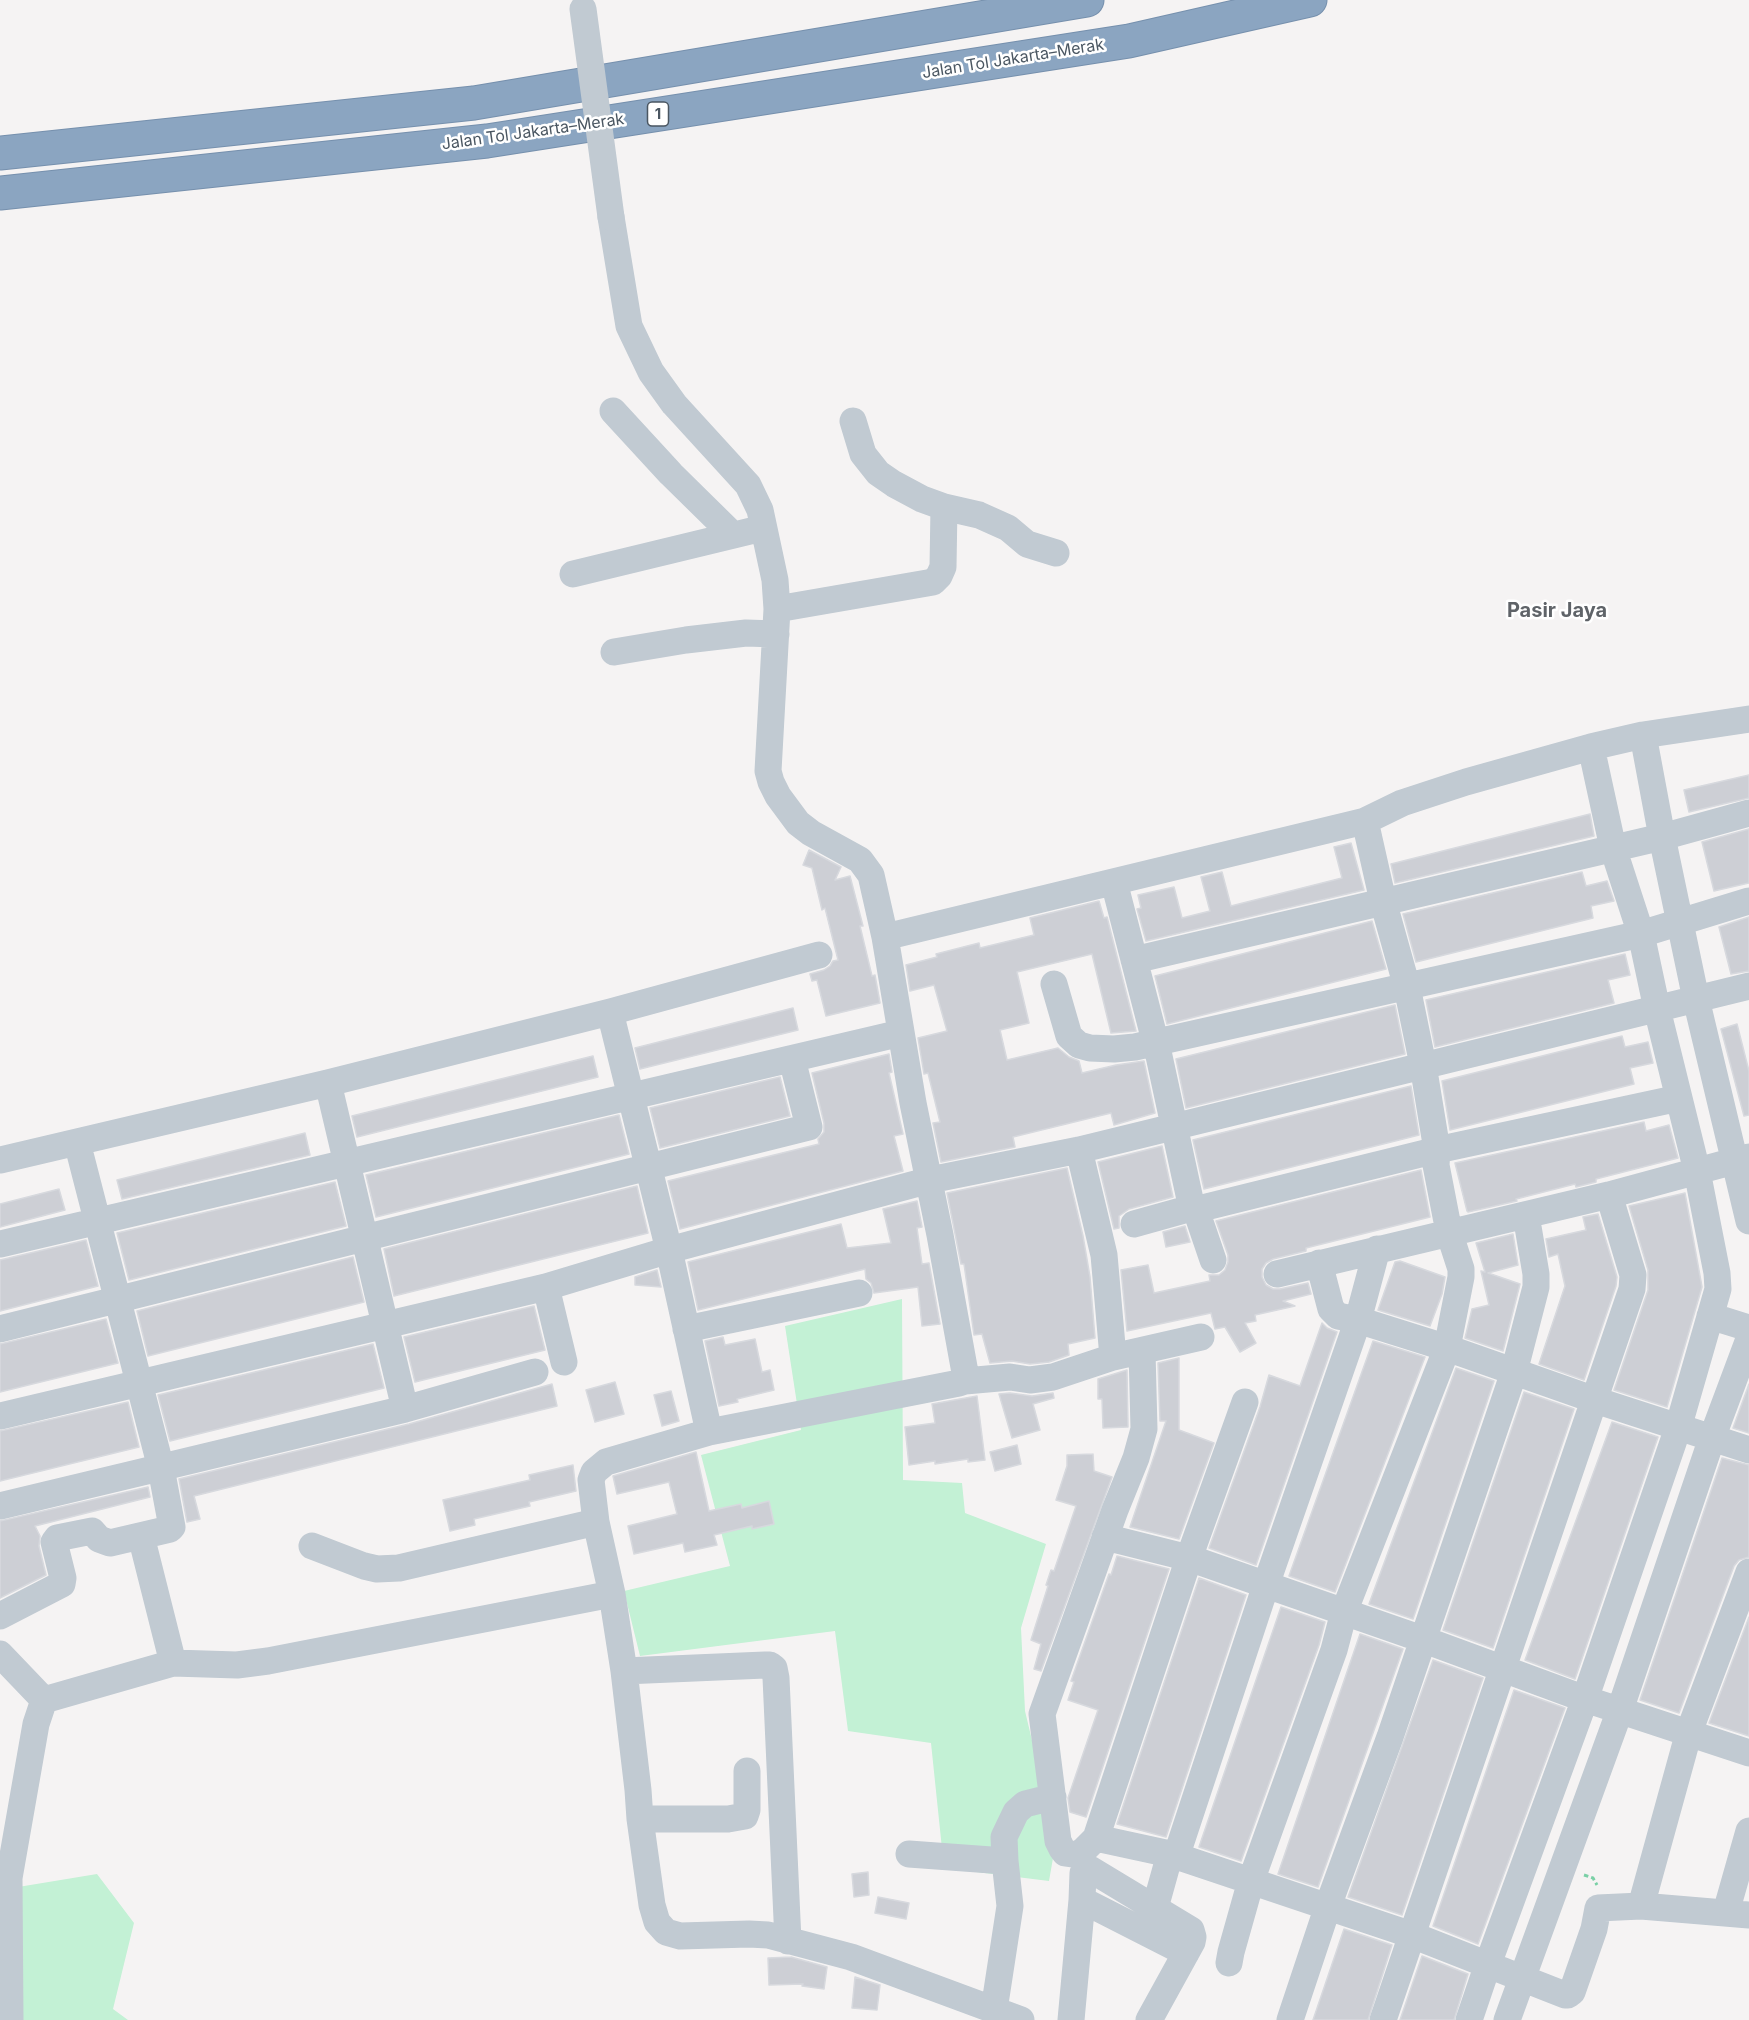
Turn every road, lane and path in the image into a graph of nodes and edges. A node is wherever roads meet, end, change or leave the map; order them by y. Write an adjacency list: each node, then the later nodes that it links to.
1 (1087, 0): 4 (highway)
2 (1310, 0): 5 (highway, Jalan Tol Jakarta–Merak / 1)
3 (581, 4): 9 (street, bridge)
4 (0, 153)
5 (0, 193)
6 (613, 411): 10 (street)
7 (853, 421): 8 (street)
8 (944, 507): 11 (street); 13 (street)
9 (764, 528): 10 (street); 13 (street)
10 (733, 535): 12 (street)
11 (1056, 553)
12 (573, 574)
13 (776, 622): 14 (street); 27 (street)
14 (614, 652)
15 (1749, 719): 16 (street)
16 (1643, 735): 17 (street); 20 (street)
17 (1591, 747): 19 (street); 21 (street)
18 (1749, 813): 20 (street)
19 (1365, 821): 22 (street); 23 (street)
20 (1662, 837): 21 (street); 25 (street)
21 (1613, 848): 23 (street); 26 (street)
22 (1114, 882): 27 (street); 29 (street)
23 (1383, 901): 29 (street); 32 (street)
24 (1749, 901): 25 (street)
25 (1680, 922): 26 (street); 33 (street)
26 (1641, 934): 32 (street); 34 (street)
27 (885, 937): 36 (street)
28 (819, 955): 35 (street)
29 (1134, 960): 37 (street)
30 (1054, 984): 37 (street)
31 (1749, 986): 33 (street)
32 (1407, 987): 37 (street); 39 (street)
33 (1696, 999): 34 (street); 47 (street)
34 (1657, 1009): 39 (street); 42 (street)
35 (610, 1012): 40 (street); 41 (street)
36 (901, 1033): 38 (street); 52 (street)
37 (1155, 1043): 43 (street)
38 (792, 1059): 41 (street); 50 (street)
39 (1423, 1065): 43 (street); 46 (street)
40 (328, 1083): 44 (street); 49 (street)
41 (632, 1096): 49 (street); 50 (street)
42 (1679, 1098): 46 (street); 51 (street)
43 (1173, 1126): 45 (street); 54 (street)
44 (77, 1142): 48 (street); 56 (street)
45 (1080, 1150): 52 (street); 80 (street)
46 (1437, 1150): 54 (street); 59 (street)
47 (1742, 1158): 51 (street); 57 (street)
48 (0, 1160)
49 (346, 1163): 56 (street); 60 (street)
50 (648, 1168): 60 (street); 63 (street)
51 (1697, 1171): 53 (street); 70 (street)
52 (930, 1180): 63 (street); 84 (street)
53 (1609, 1195): 55 (street); 86 (street)
54 (1194, 1208): 58 (street); 64 (street)
55 (1526, 1215): 59 (street); 83 (street)
56 (98, 1221): 61 (street); 69 (street)
57 (1749, 1221)
58 (1134, 1224)
59 (1449, 1232): 62 (street); 78 (street)
60 (366, 1238): 69 (street); 72 (street)
61 (0, 1244)
62 (1377, 1249): 65 (street); 71 (street)
63 (669, 1250): 67 (street); 75 (street)
64 (1213, 1260)
65 (1319, 1263): 66 (street); 71 (street)
66 (1277, 1274)
67 (546, 1287): 72 (street); 81 (street)
68 (859, 1293): 75 (street)
69 (117, 1300): 74 (street); 85 (street)
70 (1712, 1316): 73 (street); 90 (street)
71 (1358, 1320): 78 (street); 102 (street)
72 (386, 1325): 85 (street); 88 (street)
73 (1749, 1328)
74 (0, 1329)
75 (686, 1329): 91 (street)
76 (1201, 1337): 79 (street)
77 (1749, 1339): 92 (street)
78 (1447, 1348): 83 (street); 104 (street)
79 (1142, 1351): 80 (street); 98 (street)
80 (1113, 1357): 84 (street)
81 (564, 1362)
82 (535, 1372): 88 (street)
83 (1514, 1372): 86 (street); 106 (street)
84 (965, 1381): 91 (street)
85 (140, 1383): 89 (street); 94 (street)
86 (1595, 1400): 90 (street); 109 (street)
87 (1245, 1402): 100 (street)
88 (405, 1409): 94 (street)
89 (0, 1416)
90 (1678, 1428): 92 (street); 111 (street)
91 (709, 1432): 96 (street)
92 (1712, 1438): 93 (street); 113 (street)
93 (1749, 1450)
94 (161, 1467): 95 (street); 97 (street)
95 (0, 1506)
96 (596, 1522): 99 (street); 103 (street)
97 (141, 1536): 105 (street); 108 (street)
98 (1105, 1537): 100 (street); 117 (street)
99 (312, 1546)
100 (1189, 1558): 102 (street); 120 (street)
101 (1749, 1572): 114 (street)
102 (1266, 1585): 104 (street); 122 (street)
103 (612, 1594): 108 (street); 110 (street)
104 (1344, 1612): 106 (street); 125 (street)
105 (0, 1616)
106 (1422, 1639): 109 (street); 127 (street)
107 (0, 1654): 112 (street)
108 (173, 1663): 112 (street)
109 (1503, 1670): 111 (street); 133 (street)
110 (624, 1671): 118 (street); 134 (street)
111 (1586, 1699): 113 (street); 137 (street)
112 (44, 1700): 132 (street)
113 (1620, 1710): 114 (street); 124 (street)
114 (1689, 1732): 115 (street); 128 (street)
115 (1749, 1753)
116 (747, 1771): 118 (street)
117 (1053, 1797): 120 (street); 123 (street)
118 (640, 1819): 134 (street)
119 (1749, 1831): 131 (street)
120 (1096, 1838): 122 (street)
121 (909, 1854): 123 (street)
122 (1173, 1856): 125 (street); 129 (street)
123 (1005, 1860): 139 (street)
124 (1562, 1868): 130 (path); 138 (street)
125 (1251, 1881): 127 (street); 136 (street)
126 (1082, 1900): 129 (street); 135 (street); 142 (street)
127 (1328, 1906): 133 (street); 144 (street)
128 (1641, 1906): 130 (street); 131 (street)
129 (1155, 1908): 135 (street)
130 (1598, 1908): 138 (street)
131 (1737, 1913)
132 (4, 1930): 140 (street)
133 (1412, 1935): 137 (street); 145 (street)
134 (788, 1941): 139 (street)
135 (1186, 1953): 143 (street)
136 (1229, 1963)
137 (1488, 1964): 138 (street); 146 (street)
138 (1523, 1978): 147 (street)
139 (994, 2010): 141 (street)
140 (10, 2020)
141 (1021, 2020)
142 (1071, 2020)
143 (1149, 2020)
144 (1290, 2020)
145 (1383, 2020)
146 (1469, 2020)
147 (1507, 2020)

